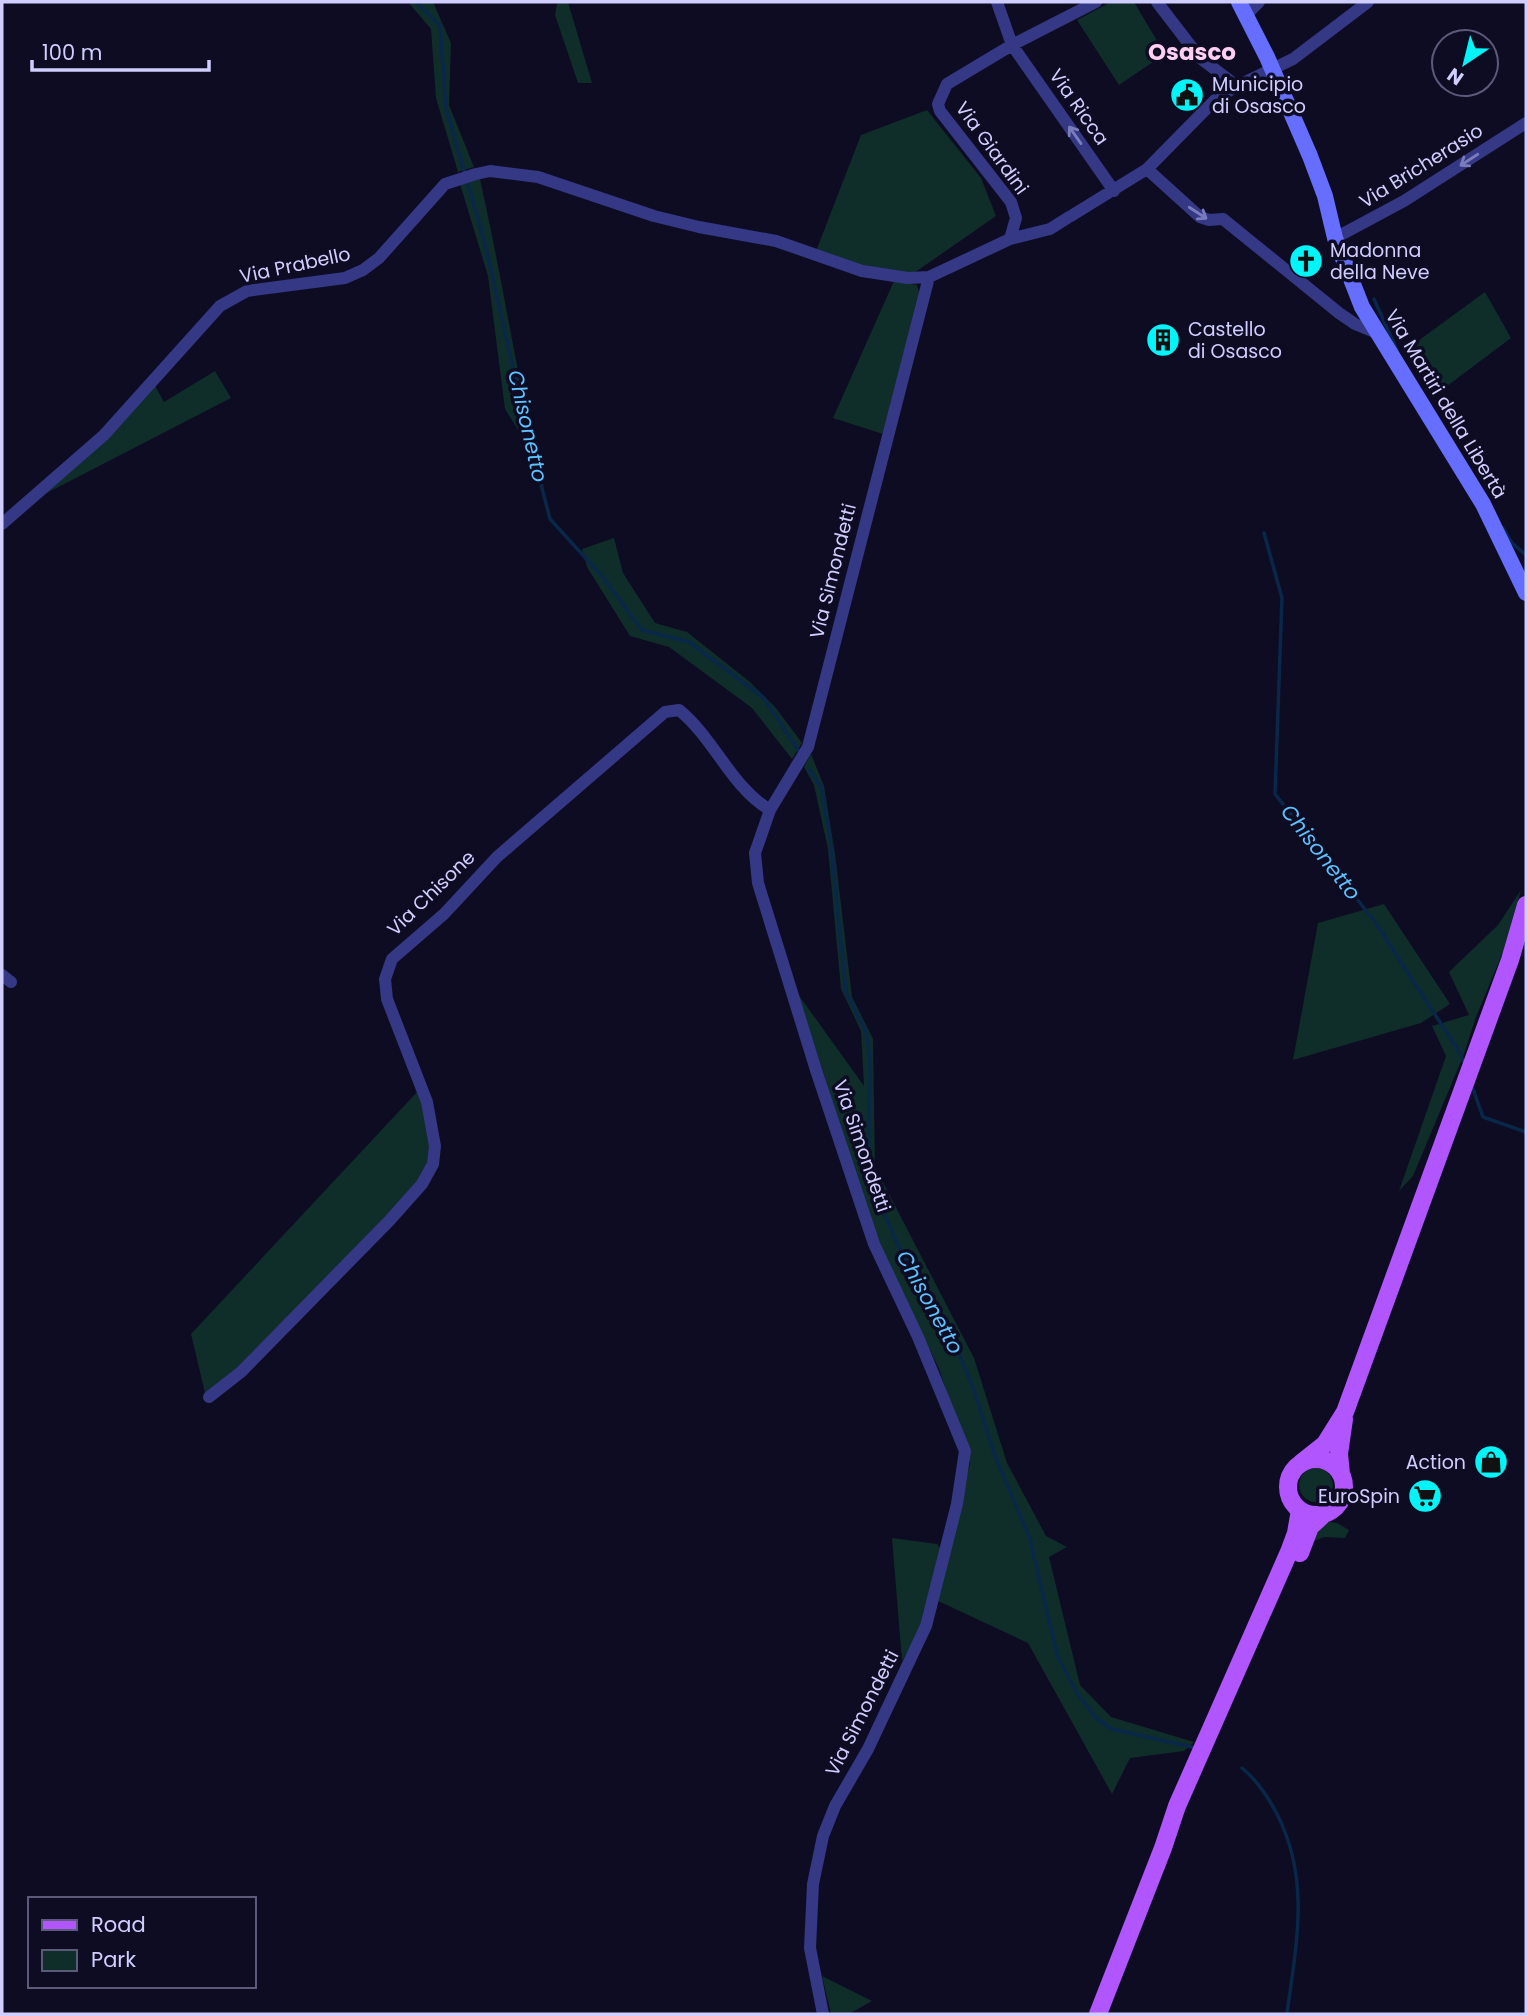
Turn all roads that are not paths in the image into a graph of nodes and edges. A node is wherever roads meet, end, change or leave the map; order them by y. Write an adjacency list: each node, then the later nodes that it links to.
1 (997, 2): 7 (street, Via Ricca)
2 (1096, 2): 7 (street, Via Giardini)
3 (1157, 2): 9 (street)
4 (1259, 2): 6 (street)
5 (1368, 2): 8 (street)
6 (1242, 8): 8 (street, Via Martiri della Libertà)
7 (1012, 46): 12 (street, Via Ricca, one-way to 7); 14 (street, Via Giardini)
8 (1273, 71): 9 (street); 13 (street, Via Martiri della Libertà)
9 (1237, 86): 11 (street)
10 (1526, 123): 13 (street, Via Bricherasio, one-way to 13)
11 (1147, 169): 12 (street); 16 (street, one-way to 16)
12 (1114, 191): 14 (street)
13 (1335, 238): 16 (street, Via Martiri della Libertà)
14 (1010, 239): 15 (street)
15 (929, 278): 17 (street, Via Prabello); 21 (street, Via Simondetti)
16 (1377, 333): 18 (street, Via Martiri della Libertà)
17 (2, 524)
18 (1509, 556): 19 (street); 20 (street)
19 (1526, 581)
20 (1526, 593)
21 (770, 810): 23 (street, Via Chisone); 30 (street, Via Simondetti)
22 (1526, 905): 24 (main road)
23 (208, 1397)
24 (1345, 1412): 25 (main road); 26 (main road)
25 (1301, 1463): 26 (main road); 27 (main road)
26 (1341, 1474): 28 (main road)
27 (1300, 1510): 28 (main road); 29 (main road)
28 (1324, 1514): 29 (main road)
29 (1163, 1849): 31 (main road)
30 (822, 2014)
31 (1098, 2014)

